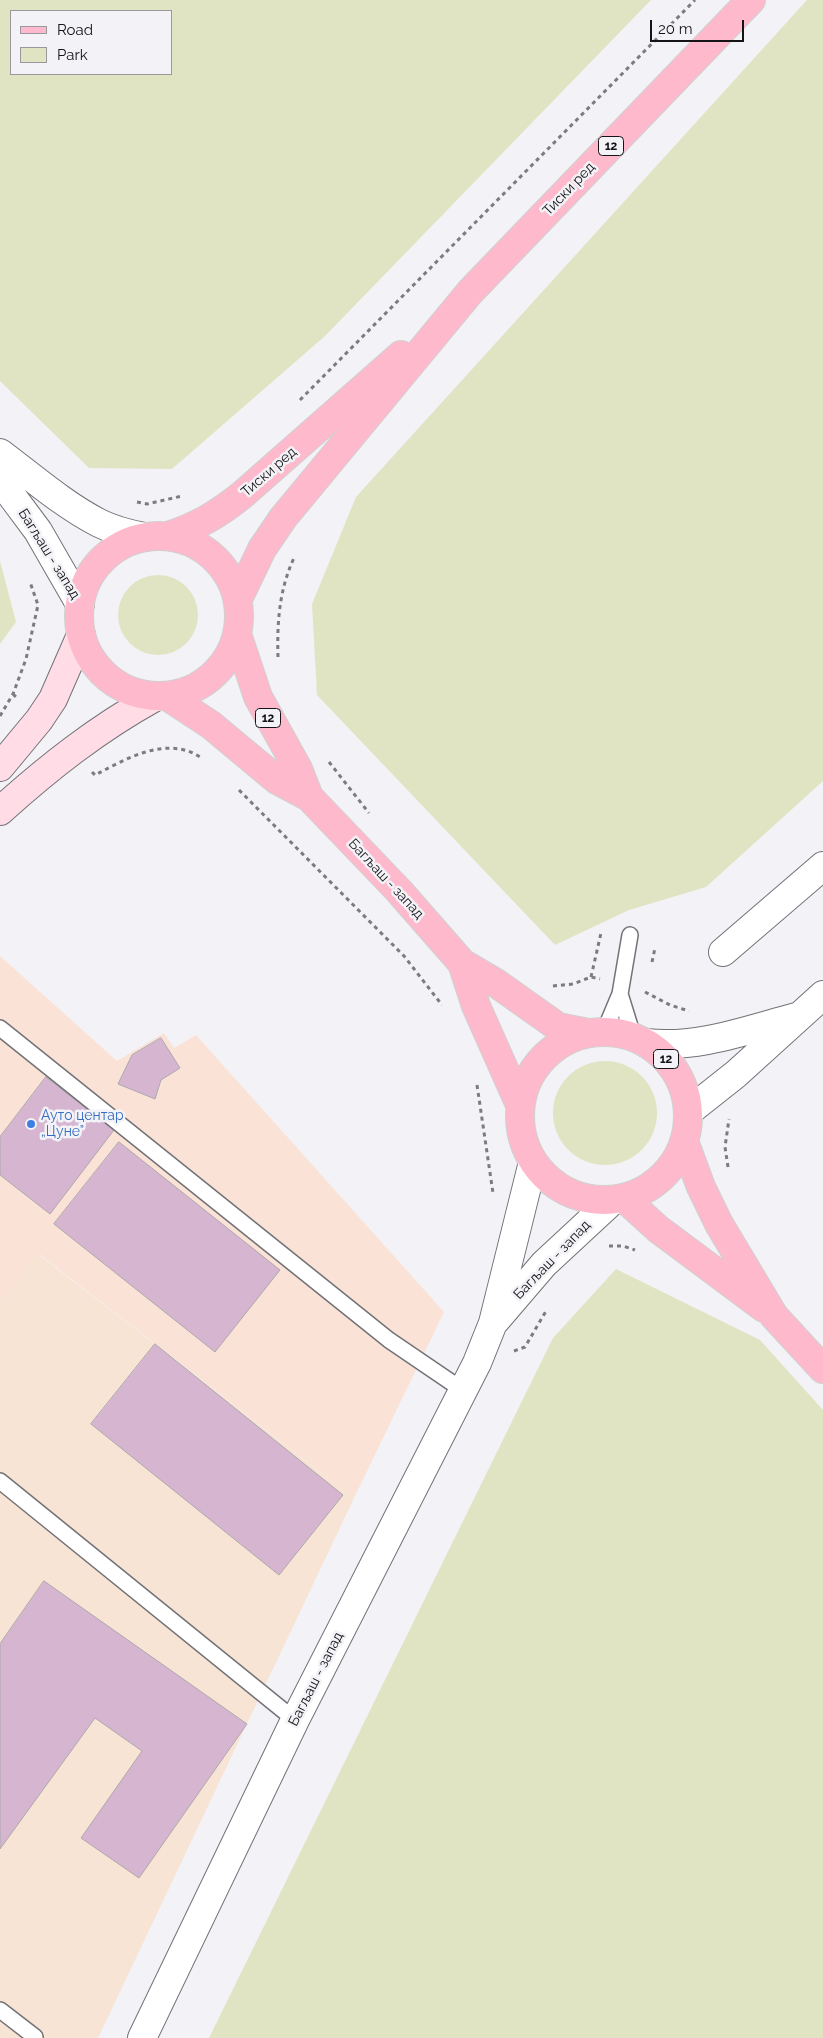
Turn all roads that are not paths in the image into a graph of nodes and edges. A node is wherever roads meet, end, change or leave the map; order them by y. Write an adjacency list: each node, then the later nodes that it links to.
1 (751, 0): 2 (main road, Тиски ред / 12)
2 (470, 292): 5 (main road, Тиски ред / 12); 6 (main road, Тиски ред / 12)
3 (0, 453): 5 (street)
4 (0, 480): 7 (street, Багљаш - запад)
5 (156, 536): 6 (main road, 12); 7 (main road, 12)
6 (238, 599): 8 (main road, 12)
7 (80, 604): 9 (main road, 12)
8 (237, 634): 10 (main road, 12); 12 (main road, Багљаш - запад / 12)
9 (81, 635): 10 (main road, 12); 11 (main road)
10 (161, 696): 12 (main road, Багљаш - запад / 12); 13 (main road)
11 (0, 768)
12 (309, 796): 17 (main road, Багљаш - запад / 12)
13 (0, 812)
14 (823, 866): 16 (street)
15 (630, 935): 18 (lane)
16 (723, 952)
17 (462, 963): 22 (main road, Багљаш - запад / 12); 24 (main road, Багљаш - запад / 12)
18 (620, 994): 22 (lane); 23 (lane)
19 (823, 995): 20 (street)
20 (802, 1015): 23 (street); 25 (street)
21 (0, 1028): 32 (lane)
22 (596, 1032): 23 (main road, 12); 24 (main road, 12)
23 (640, 1040): 25 (main road, 12)
24 (520, 1105): 27 (main road, 12)
25 (688, 1112): 26 (main road, 12)
26 (684, 1141): 28 (main road, 12); 29 (main road, 12)
27 (533, 1162): 28 (main road, 12); 30 (street, Багљаш - запад)
28 (618, 1199): 29 (main road, 12); 30 (street, Багљаш - запад)
29 (774, 1316): 31 (main road, 12)
30 (494, 1323): 32 (street, Багљаш - запад)
31 (823, 1369)
32 (464, 1392): 34 (street, Багљаш - запад)
33 (0, 1481): 34 (lane)
34 (295, 1720): 37 (street, Багљаш - запад)
35 (0, 2010): 36 (lane)
36 (35, 2037)
37 (142, 2038)

